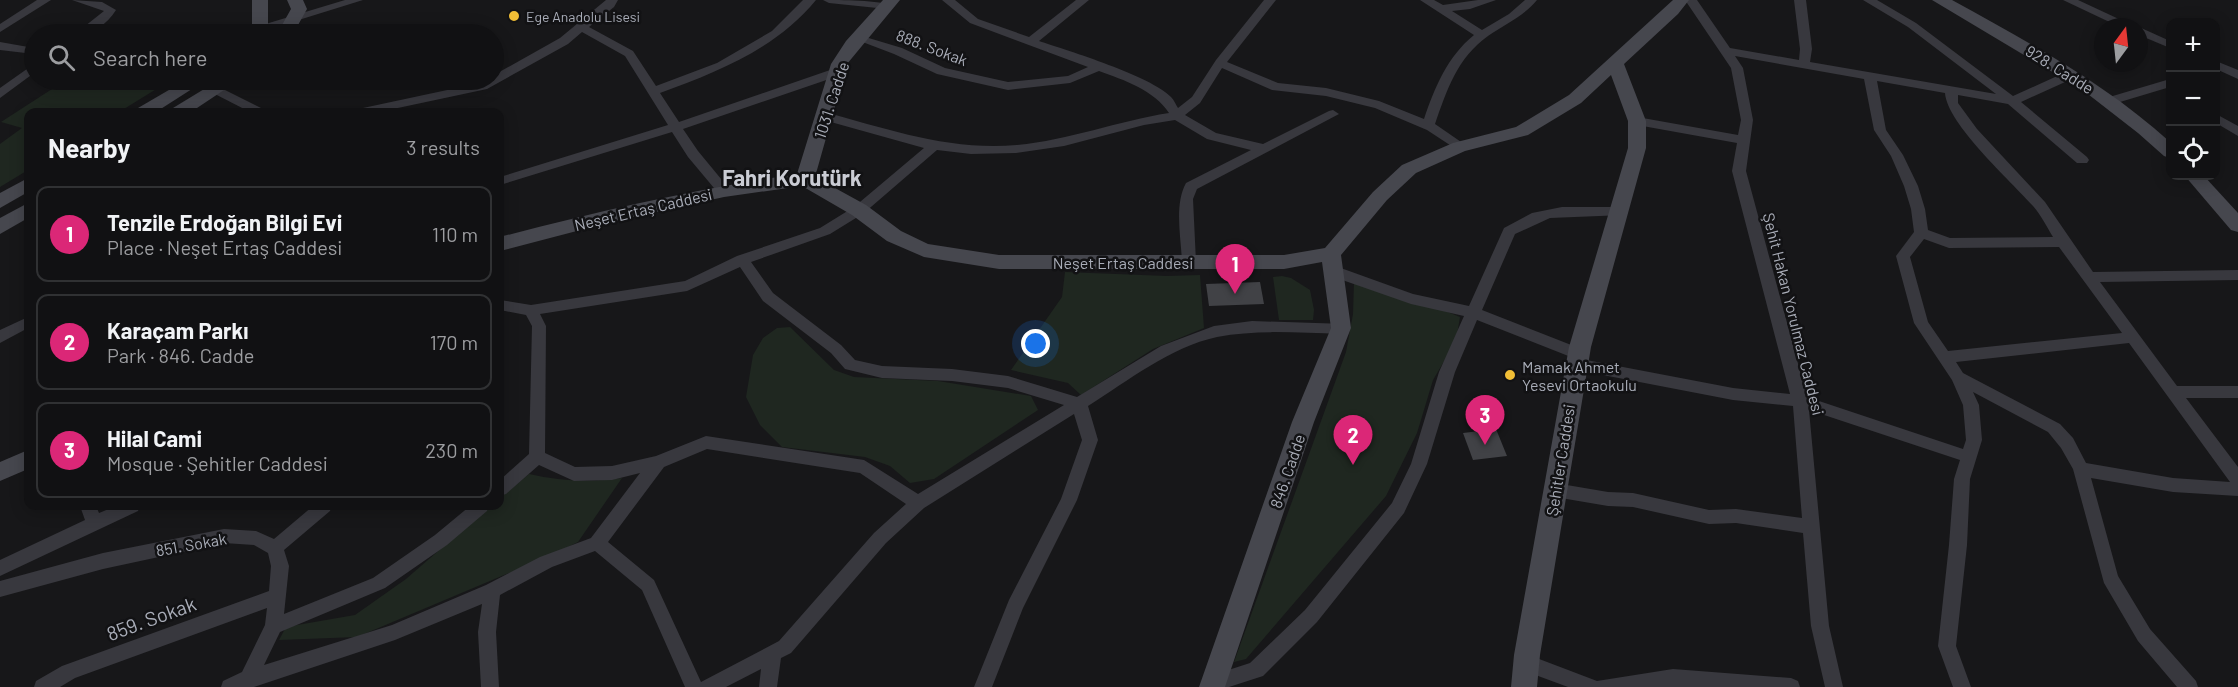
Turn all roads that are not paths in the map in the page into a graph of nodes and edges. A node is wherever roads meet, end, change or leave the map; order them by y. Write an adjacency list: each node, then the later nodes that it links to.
1 (45, 0): 30 (street)
2 (78, 0): 25 (street)
3 (260, 0): 26 (street)
4 (295, 0): 23 (street)
5 (357, 0): 23 (street)
6 (612, 0): 29 (street)
7 (810, 0): 56 (street)
8 (829, 0): 21 (street)
9 (948, 0): 34 (street)
10 (1083, 0): 34 (street)
11 (1270, 0): 39 (street)
12 (1426, 0): 22 (street)
13 (1490, 0): 22 (street)
14 (1530, 0): 31 (street)
15 (1682, 0): 40 (street)
16 (1691, 0): 38 (street, Şehit Hakan Yorulmaz Caddesi)
17 (1800, 0): 41 (street)
18 (1869, 0): 59 (street)
19 (1940, 0): 46 (street, 928. Cadde)
20 (2069, 0): 24 (street)
21 (889, 3): 33 (street, 1031. Cadde)
22 (1440, 9): 31 (street)
23 (294, 18): 27 (street); 28 (street)
24 (2110, 18)
25 (96, 24)
26 (260, 24)
27 (277, 24)
28 (291, 24)
29 (581, 27): 45 (street); 56 (street)
30 (0, 29)
31 (1482, 35): 69 (street)
32 (2148, 35): 35 (street)
33 (858, 38): 42 (street, 888. Sokak); 44 (street, 1031. Cadde)
34 (1030, 42): 42 (street)
35 (2166, 43)
36 (0, 46): 37 (street)
37 (24, 50)
38 (1725, 51): 41 (street); 72 (street, Şehit Hakan Yorulmaz Caddesi)
39 (1220, 63): 66 (street); 69 (street)
40 (1615, 63): 67 (street, Şehitler Caddesi); 74 (street)
41 (1804, 63): 49 (street)
42 (1099, 66): 66 (street)
43 (2220, 67): 47 (street)
44 (837, 72): 65 (street, 1031. Cadde); 70 (street)
45 (504, 74)
46 (2070, 75): 58 (street, 928. Cadde); 59 (street)
47 (2238, 75)
48 (24, 76): 57 (street)
49 (1870, 77): 55 (street); 89 (street)
50 (2166, 85): 58 (street)
51 (180, 90): 60 (street)
52 (214, 90): 61 (street)
53 (231, 90): 62 (street)
54 (465, 90): 63 (street)
55 (1951, 90): 59 (street); 91 (street)
56 (652, 92): 70 (street)
57 (0, 94)
58 (2110, 100): 76 (street, 928. Cadde)
59 (2012, 101): 77 (street)
60 (151, 108)
61 (185, 108)
62 (254, 108)
63 (381, 108)
64 (1333, 114): 75 (street)
65 (824, 116): 73 (street); 78 (street, 1031. Cadde)
66 (1177, 116): 73 (street); 75 (street)
67 (1637, 121): 72 (street); 86 (street, Şehitler Caddesi)
68 (2220, 121): 71 (street)
69 (1428, 125): 74 (street)
70 (675, 126): 79 (street); 82 (street)
71 (2238, 132)
72 (1744, 140): 109 (street, Şehit Hakan Yorulmaz Caddesi)
73 (934, 146): 84 (street)
74 (1459, 147): 94 (street)
75 (1264, 149): 93 (street)
76 (2166, 149)
77 (2082, 160)
78 (805, 179): 82 (street, Neşet Ertaş Caddesi); 84 (street, Neşet Ertaş Caddesi)
79 (504, 180)
80 (2198, 180): 87 (street)
81 (24, 187): 83 (street)
82 (724, 191): 90 (street, Neşet Ertaş Caddesi)
83 (0, 202)
84 (859, 210): 92 (street); 93 (street, Neşet Ertaş Caddesi)
85 (24, 212): 88 (street)
86 (1619, 212): 99 (street); 105 (street, Şehitler Caddesi)
87 (2238, 225)
88 (0, 227)
89 (1921, 233): 91 (street); 104 (street)
90 (504, 242)
91 (2063, 242): 96 (street)
92 (742, 260): 98 (street); 110 (street)
93 (1189, 262): 94 (street, Neşet Ertaş Caddesi)
94 (1332, 262): 99 (street); 101 (street)
95 (2238, 275): 96 (street)
96 (2089, 277): 103 (street)
97 (504, 306): 98 (street)
98 (531, 310): 111 (street)
99 (1473, 312): 105 (street); 138 (street)
100 (24, 324): 102 (street)
101 (1341, 328): 110 (street); 138 (street, 846. Cadde)
102 (0, 337)
103 (2134, 337): 104 (street); 107 (street)
104 (1944, 357): 106 (street)
105 (1578, 359): 109 (street); 120 (street, Şehitler Caddesi)
106 (1958, 377): 112 (street); 115 (street)
107 (2174, 392): 108 (street); 117 (street)
108 (2238, 392)
109 (1800, 401): 112 (street); 127 (street, Şehit Hakan Yorulmaz Caddesi)
110 (1078, 404): 121 (street); 145 (street)
111 (537, 457): 114 (street); 118 (street)
112 (1969, 457): 151 (street)
113 (24, 461): 116 (street)
114 (658, 462): 121 (street); 128 (street)
115 (2081, 469): 119 (street); 152 (street)
116 (0, 472)
117 (2238, 480)
118 (504, 486)
119 (2238, 489)
120 (1555, 490): 127 (street); 136 (street, Şehitler Caddesi)
121 (918, 503): 135 (street)
122 (90, 510): 126 (street)
123 (123, 510): 126 (street)
124 (319, 510): 129 (street)
125 (476, 510): 134 (street)
126 (95, 523): 130 (street)
127 (1813, 527): 150 (street, Şehit Hakan Yorulmaz Caddesi)
128 (597, 543): 132 (street); 142 (street)
129 (274, 548): 131 (street, 851. Sokak); 133 (street)
130 (0, 568)
131 (0, 589)
132 (492, 591): 137 (street); 141 (street)
133 (277, 596): 134 (street); 139 (street, 859. Sokak)
134 (274, 626): 137 (street)
135 (773, 653): 143 (street); 144 (street)
136 (1526, 663): 146 (street, Şehitler Caddesi); 147 (street)
137 (246, 683): 140 (street)
138 (1213, 685)
139 (43, 687)
140 (230, 687)
141 (490, 687)
142 (694, 687)
143 (708, 687)
144 (768, 687)
145 (983, 687)
146 (1524, 687)
147 (1591, 687)
148 (1603, 687): 149 (street)
149 (1791, 687)
150 (1834, 687)
151 (1962, 687)
152 (2190, 687)

